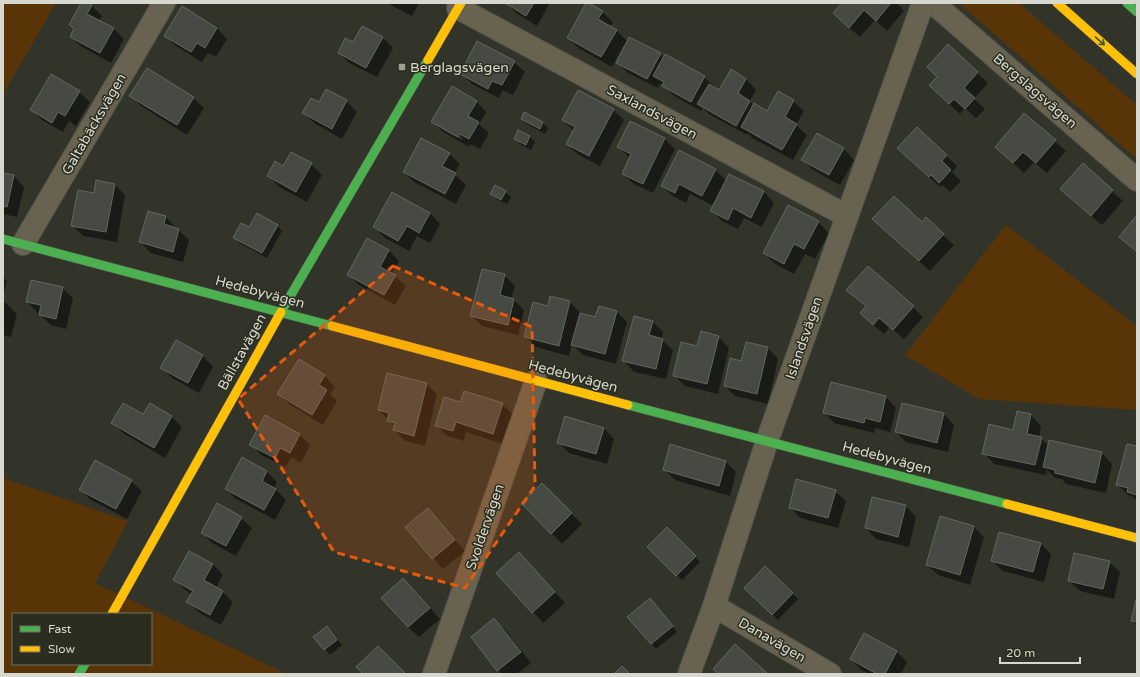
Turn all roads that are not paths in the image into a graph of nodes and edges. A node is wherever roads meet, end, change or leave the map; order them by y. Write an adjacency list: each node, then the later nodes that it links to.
1 (164, 3): 11 (street, Galtabäcksvägen)
2 (923, 3): 10 (street, Islandsvägen)
3 (933, 3): 9 (street, Bergslagsvägen)
4 (1057, 3): 8 (street, one-way to 8)
5 (1127, 3): 7 (street)
6 (459, 5): 10 (street, Saxlandsvägen); 12 (street, Bällstavägen)
7 (1137, 12)
8 (1137, 74)
9 (1137, 180)
10 (847, 216): 14 (street, Islandsvägen)
11 (13, 241): 12 (street, Hedebyvägen)
12 (281, 312): 13 (street, Hedebyvägen); 17 (street, Bällstavägen)
13 (536, 381): 14 (street, Hedebyvägen); 20 (street, Svoldervägen)
14 (767, 441): 15 (street, Hedebyvägen); 16 (street, Islandsvägen)
15 (1137, 538)
16 (714, 606): 21 (street, Islandsvägen); 22 (street, Danavägen)
17 (113, 613)
18 (84, 665): 19 (street)
19 (79, 674)
20 (434, 674)
21 (689, 674)
22 (830, 674)

